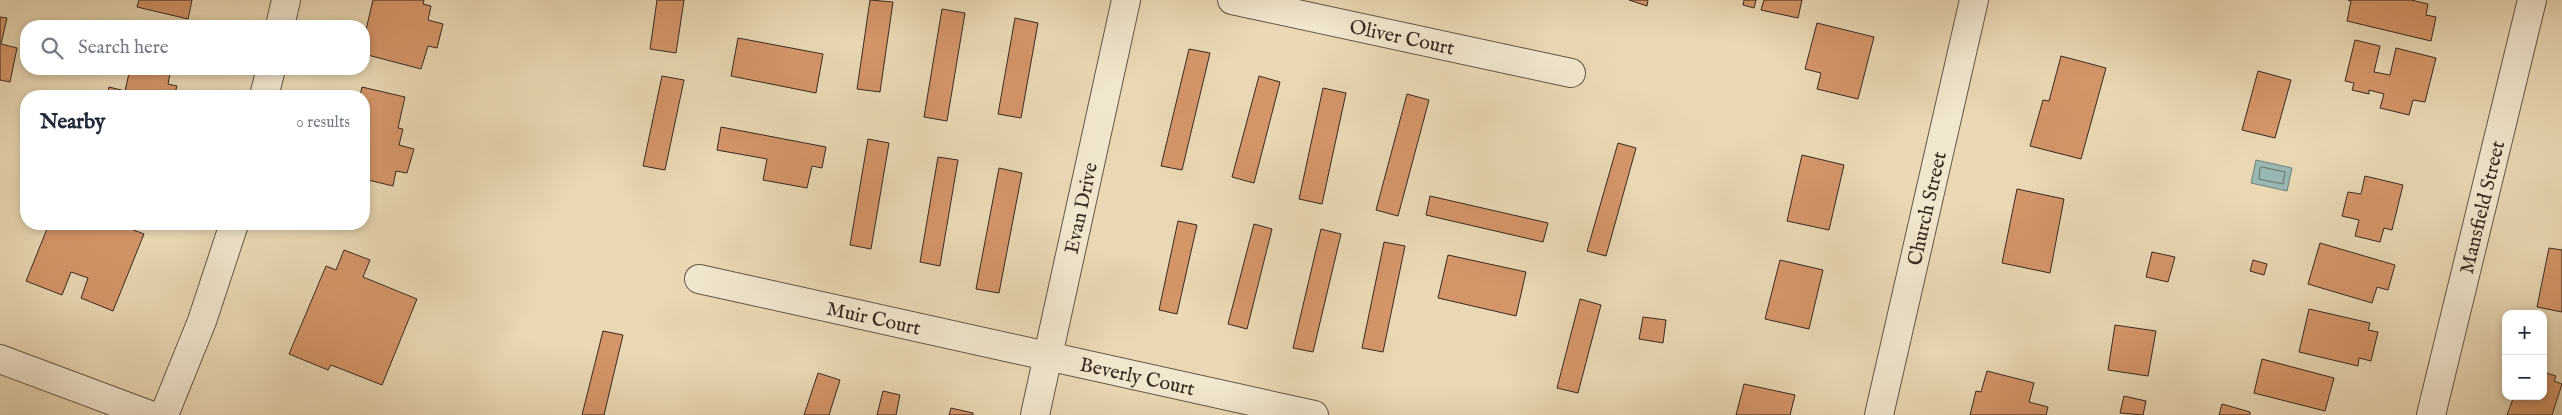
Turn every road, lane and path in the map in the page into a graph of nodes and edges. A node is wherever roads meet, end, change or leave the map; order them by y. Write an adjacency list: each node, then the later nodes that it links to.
1 (286, 0): 6 (street)
2 (1126, 0): 12 (street, Evan Drive)
3 (1232, 0): 7 (street, Oliver Court)
4 (1974, 0): 18 (street, Church Street)
5 (2532, 0): 19 (street, Mansfield Street)
6 (281, 20)
7 (1571, 74)
8 (269, 75): 9 (street)
9 (265, 90)
10 (232, 230): 15 (street)
11 (699, 279): 12 (street, Muir Court)
12 (1048, 356): 16 (street, Evan Drive); 17 (street, Beverly Court)
13 (0, 359): 14 (street)
14 (150, 415)
15 (164, 415)
16 (1034, 415)
17 (1314, 415)
18 (1879, 415)
19 (2431, 415)

